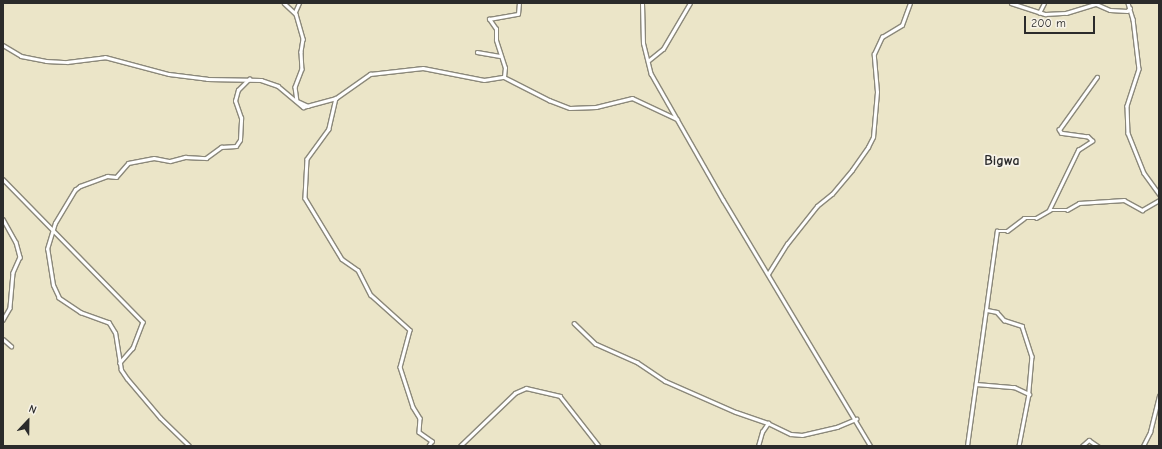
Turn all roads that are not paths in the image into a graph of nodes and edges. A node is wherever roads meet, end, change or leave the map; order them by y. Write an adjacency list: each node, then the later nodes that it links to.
1 (284, 3): 11 (street)
2 (299, 3): 11 (street)
3 (519, 3): 15 (street)
4 (642, 3): 16 (street)
5 (690, 3): 16 (street)
6 (910, 3): 29 (street)
7 (1010, 3): 12 (street)
8 (1044, 3): 12 (street)
9 (1128, 3): 10 (street)
10 (1130, 8): 12 (street); 24 (street)
11 (295, 12): 21 (street)
12 (1039, 13)
13 (3, 46): 19 (street)
14 (477, 52): 15 (street)
15 (500, 56): 17 (street)
16 (648, 61): 22 (street)
17 (504, 77): 20 (street); 22 (street)
18 (1097, 78): 26 (street)
19 (249, 79): 21 (street); 28 (street)
20 (336, 98): 21 (street); 42 (street)
21 (308, 106)
22 (677, 119): 29 (street)
23 (3, 179): 28 (street)
24 (1159, 194)
25 (1159, 200): 26 (street)
26 (1049, 210): 30 (street)
27 (3, 219): 31 (street)
28 (53, 230): 35 (street); 35 (street)
29 (768, 274): 39 (street)
30 (987, 310): 36 (street); 37 (street)
31 (3, 320)
32 (574, 323): 40 (street)
33 (3, 339): 34 (street)
34 (11, 346)
35 (120, 363): 41 (street)
36 (976, 384): 37 (street); 47 (street)
37 (1029, 394): 48 (street)
38 (1159, 396): 51 (street)
39 (856, 419): 40 (street); 46 (street)
40 (768, 423): 45 (street)
41 (190, 446)
42 (429, 446)
43 (460, 446): 44 (street)
44 (599, 446)
45 (758, 446)
46 (870, 446)
47 (968, 446)
48 (1019, 446)
49 (1082, 446): 50 (street)
50 (1098, 446)
51 (1143, 446)

